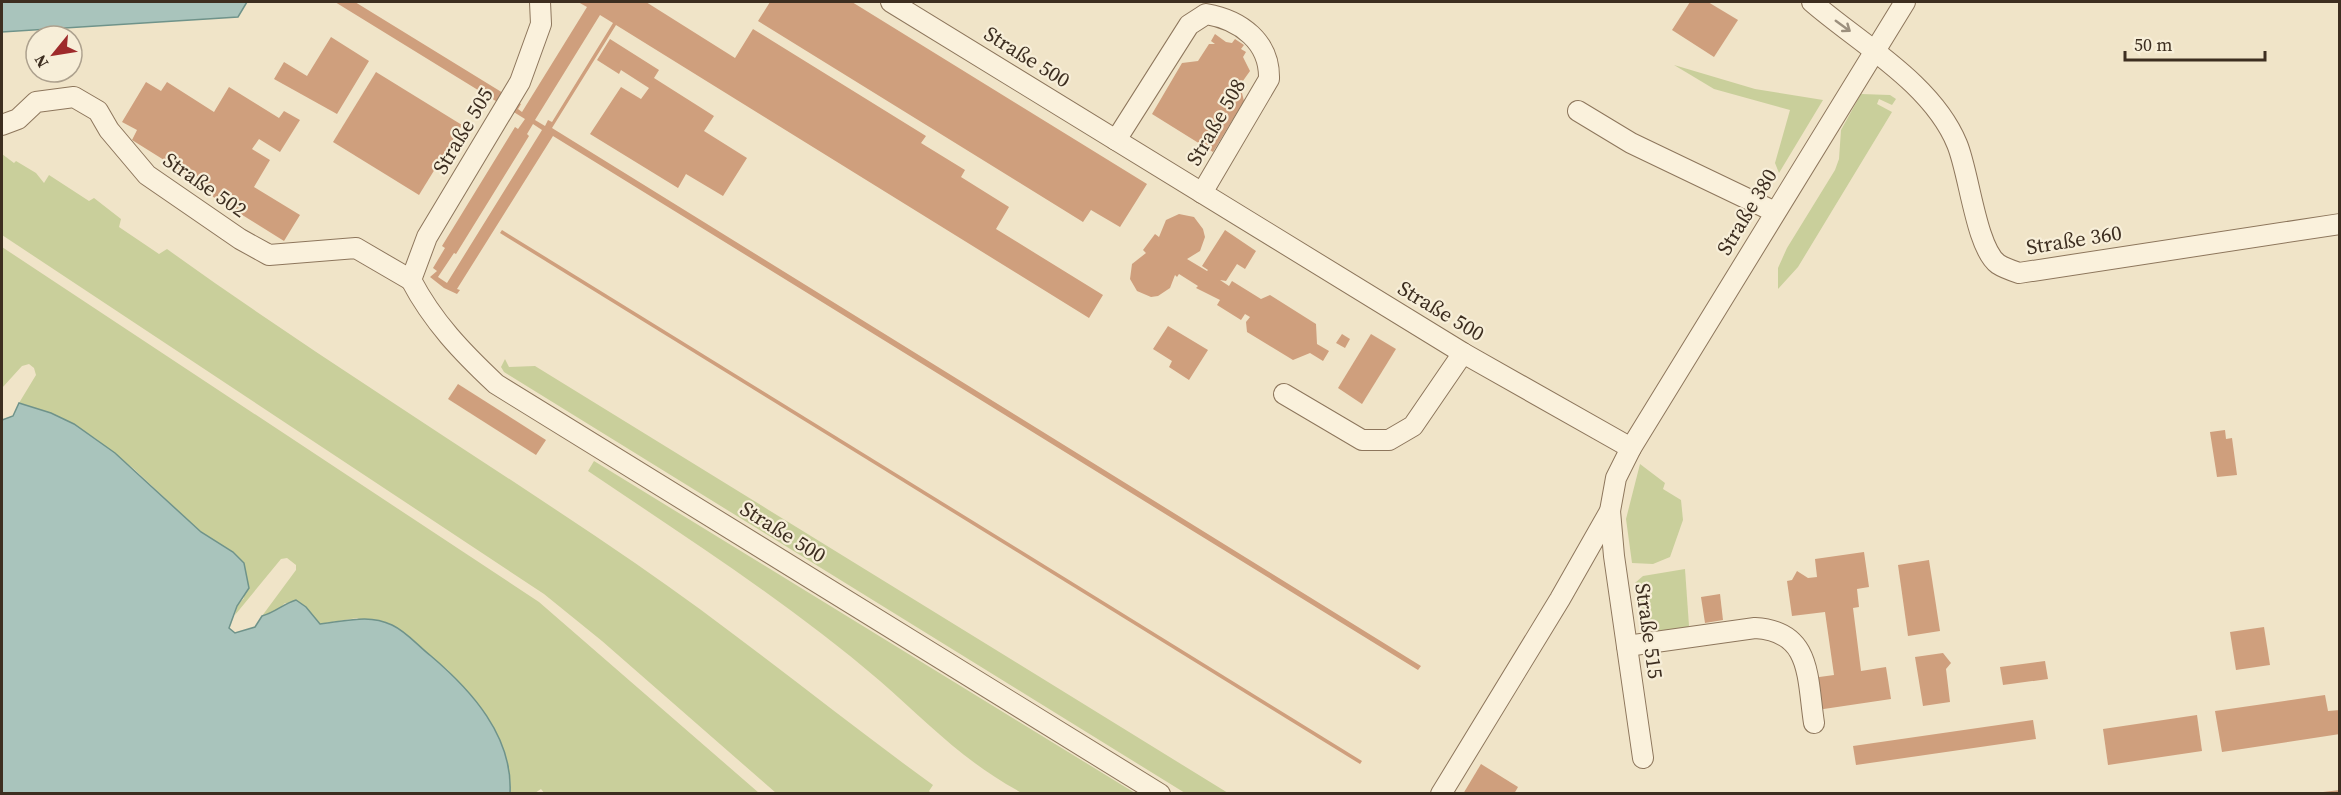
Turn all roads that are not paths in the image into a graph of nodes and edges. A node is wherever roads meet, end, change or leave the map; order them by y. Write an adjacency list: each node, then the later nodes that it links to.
1 (540, 2): 12 (street, Straße 505)
2 (891, 2): 8 (street, Straße 500)
3 (1812, 2): 5 (street, Straße 360, one-way to 5)
4 (1905, 2): 5 (street, Straße 380)
5 (1875, 50): 10 (street, Straße 380); 11 (street, Straße 360)
6 (1578, 111): 10 (street)
7 (2, 125): 12 (street, Straße 502)
8 (1116, 140): 9 (street, Straße 500); 9 (street, Straße 508)
9 (1202, 193): 13 (street, Straße 500)
10 (1775, 212): 15 (street, Straße 380)
11 (2340, 224)
12 (411, 280): 20 (street, Straße 500)
13 (1463, 353): 14 (street); 15 (street, Straße 500)
14 (1284, 394)
15 (1631, 447): 16 (street)
16 (1610, 511): 17 (street, Straße 515); 21 (street)
17 (1627, 646): 18 (street); 19 (street, Straße 515)
18 (1814, 723)
19 (1643, 758)
20 (1160, 794)
21 (1442, 794)

